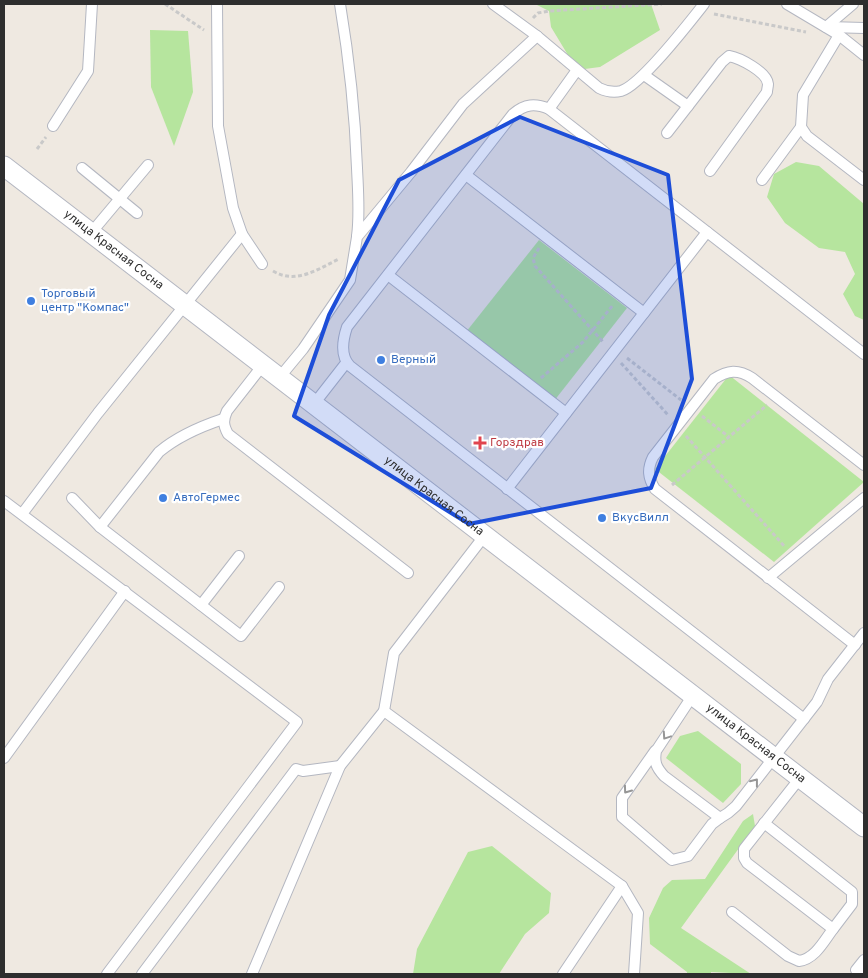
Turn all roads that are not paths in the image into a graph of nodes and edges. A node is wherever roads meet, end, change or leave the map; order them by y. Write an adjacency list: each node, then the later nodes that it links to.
1 (92, 4): 17 (lane)
2 (217, 4): 31 (lane)
3 (340, 4): 32 (lane)
4 (493, 4): 11 (lane)
5 (786, 4): 8 (lane)
6 (853, 4): 8 (lane)
7 (705, 8): 14 (lane)
8 (826, 27): 9 (lane); 10 (lane)
9 (864, 28)
10 (839, 35): 12 (lane); 18 (lane)
11 (537, 36): 13 (lane); 32 (lane)
12 (864, 55)
13 (577, 70): 14 (lane); 16 (lane)
14 (644, 75): 15 (lane)
15 (688, 106): 19 (lane); 23 (lane)
16 (549, 109): 24 (lane); 29 (lane)
17 (54, 126)
18 (801, 127): 25 (lane); 26 (lane)
19 (667, 133)
20 (148, 165): 27 (lane)
21 (4, 166): 30 (street, улица Красная Сосна)
22 (82, 168): 27 (lane)
23 (710, 171)
24 (466, 175): 34 (lane); 36 (lane)
25 (762, 180)
26 (864, 180)
27 (120, 198): 28 (lane); 30 (lane)
28 (137, 213)
29 (707, 232): 36 (lane); 37 (lane)
30 (91, 233): 35 (street, улица Красная Сосна)
31 (242, 234): 33 (lane); 35 (lane)
32 (357, 237): 40 (lane)
33 (262, 264)
34 (388, 275): 38 (lane); 42 (lane)
35 (184, 305): 39 (street, улица Красная Сосна); 49 (lane)
36 (644, 313): 42 (lane)
37 (864, 354)
38 (346, 363): 41 (lane); 45 (lane)
39 (263, 365): 40 (street, улица Красная Сосна); 43 (lane)
40 (279, 378): 41 (street, улица Красная Сосна)
41 (314, 404): 51 (street, улица Красная Сосна)
42 (566, 413): 45 (lane)
43 (223, 419): 50 (lane); 53 (lane)
44 (864, 465): 54 (lane)
45 (508, 489): 62 (lane)
46 (72, 498): 50 (lane)
47 (864, 498): 54 (lane)
48 (4, 501): 49 (lane)
49 (22, 514): 56 (lane)
50 (100, 527): 57 (lane)
51 (485, 536): 60 (street, улица Красная Сосна); 61 (lane)
52 (239, 556): 57 (lane)
53 (408, 573)
54 (768, 578): 59 (lane)
55 (280, 587): 57 (lane)
56 (125, 591): 64 (lane); 76 (lane)
57 (201, 605)
58 (864, 633): 59 (lane)
59 (855, 645): 62 (lane)
60 (693, 695): 63 (lane, one-way to 63); 65 (street, улица Красная Сосна)
61 (384, 710): 66 (lane); 71 (lane)
62 (804, 718): 65 (lane)
63 (656, 751): 68 (lane); 68 (lane, one-way to 68)
64 (4, 758)
65 (774, 758): 67 (street, улица Красная Сосна); 68 (lane, one-way to 65)
66 (340, 766): 77 (lane); 78 (lane)
67 (800, 778): 69 (lane); 70 (street, улица Красная Сосна)
68 (720, 818)
69 (764, 823): 73 (lane); 73 (lane)
70 (864, 828)
71 (622, 886): 79 (lane); 80 (lane)
72 (732, 912): 73 (lane)
73 (833, 929)
74 (864, 960): 75 (lane)
75 (857, 973)
76 (108, 974)
77 (142, 974)
78 (252, 974)
79 (563, 974)
80 (634, 974)

